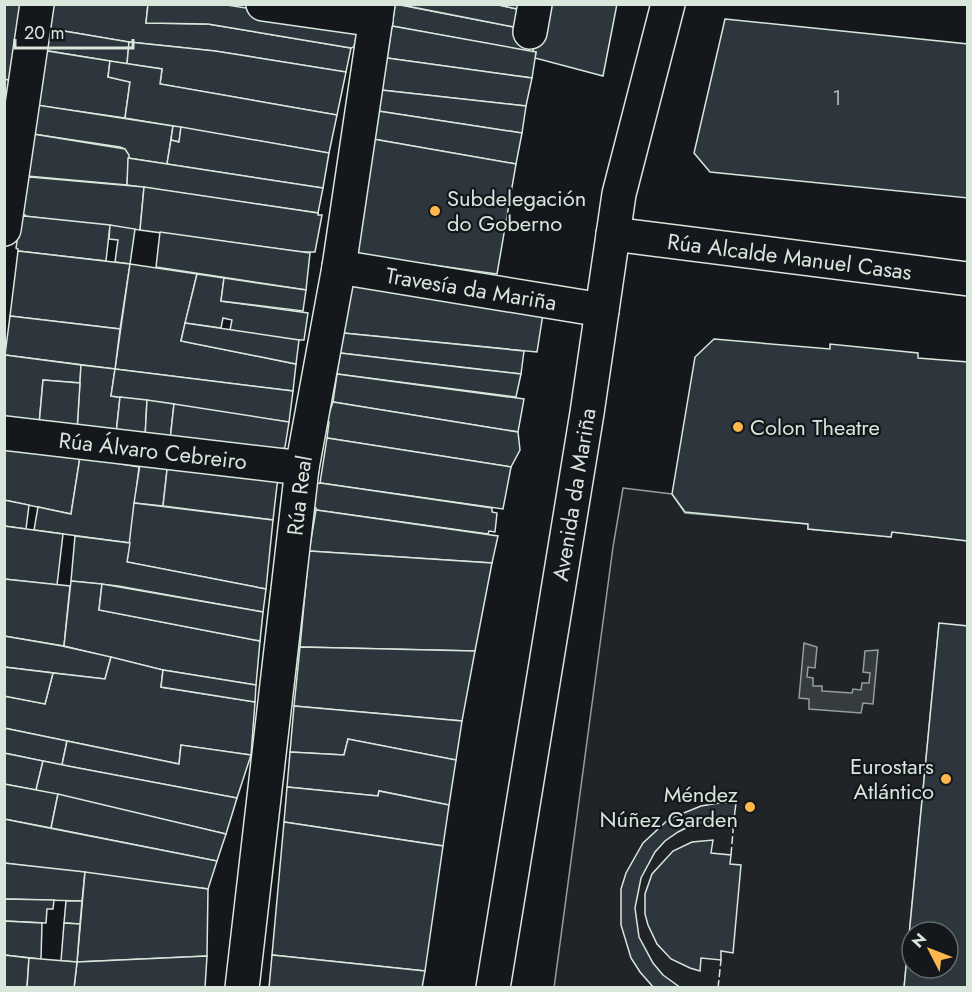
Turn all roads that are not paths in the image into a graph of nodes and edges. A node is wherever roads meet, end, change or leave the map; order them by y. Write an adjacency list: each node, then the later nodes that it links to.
1 (38, 4): 5 (street)
2 (262, 4): 4 (street)
3 (668, 4): 6 (street, Avenida da Mariña)
4 (377, 12): 7 (street, Rúa Real)
5 (4, 229)
6 (613, 234): 8 (street, Rúa Alcalde Manuel Casas); 9 (street, Avenida da Mariña)
7 (339, 267): 9 (street, Travesía da Mariña); 11 (street, Rúa Real)
8 (968, 279)
9 (602, 310): 13 (street, Avenida da Mariña)
10 (4, 433): 11 (street, Rúa Álvaro Cebreiro)
11 (302, 468): 12 (street, Rúa Real)
12 (242, 987)
13 (493, 987)

